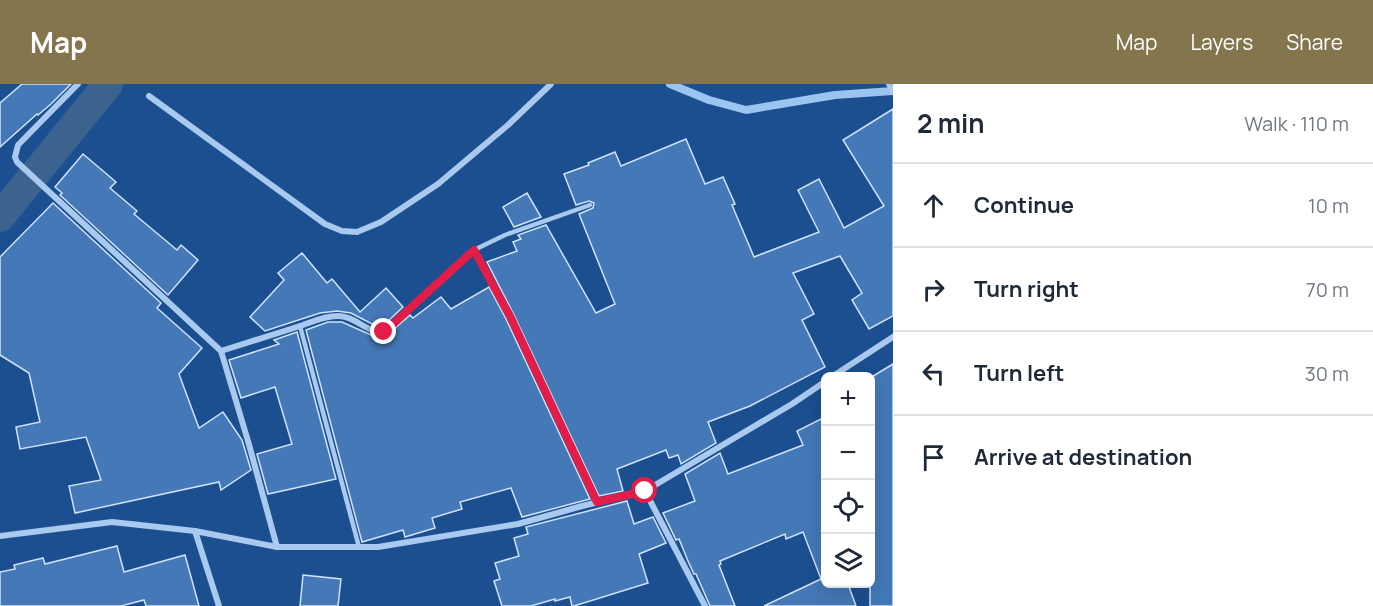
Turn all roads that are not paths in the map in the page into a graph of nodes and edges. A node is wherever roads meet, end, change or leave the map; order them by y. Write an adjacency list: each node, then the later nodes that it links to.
1 (78, 84): 10 (street)
2 (551, 84): 5 (street)
3 (889, 84): 4 (street)
4 (893, 92)
5 (149, 96)
6 (590, 205): 7 (lane)
7 (474, 250): 8 (street); 14 (lane)
8 (300, 326): 10 (street); 18 (lane)
9 (893, 337): 11 (street)
10 (221, 351): 17 (street)
11 (839, 372)
12 (821, 384): 13 (street)
13 (645, 491): 14 (street); 20 (street)
14 (597, 502): 18 (street)
15 (195, 531): 16 (street); 17 (street); 19 (street)
16 (0, 536)
17 (277, 547): 18 (street)
18 (359, 547)
19 (219, 606)
20 (705, 606)

